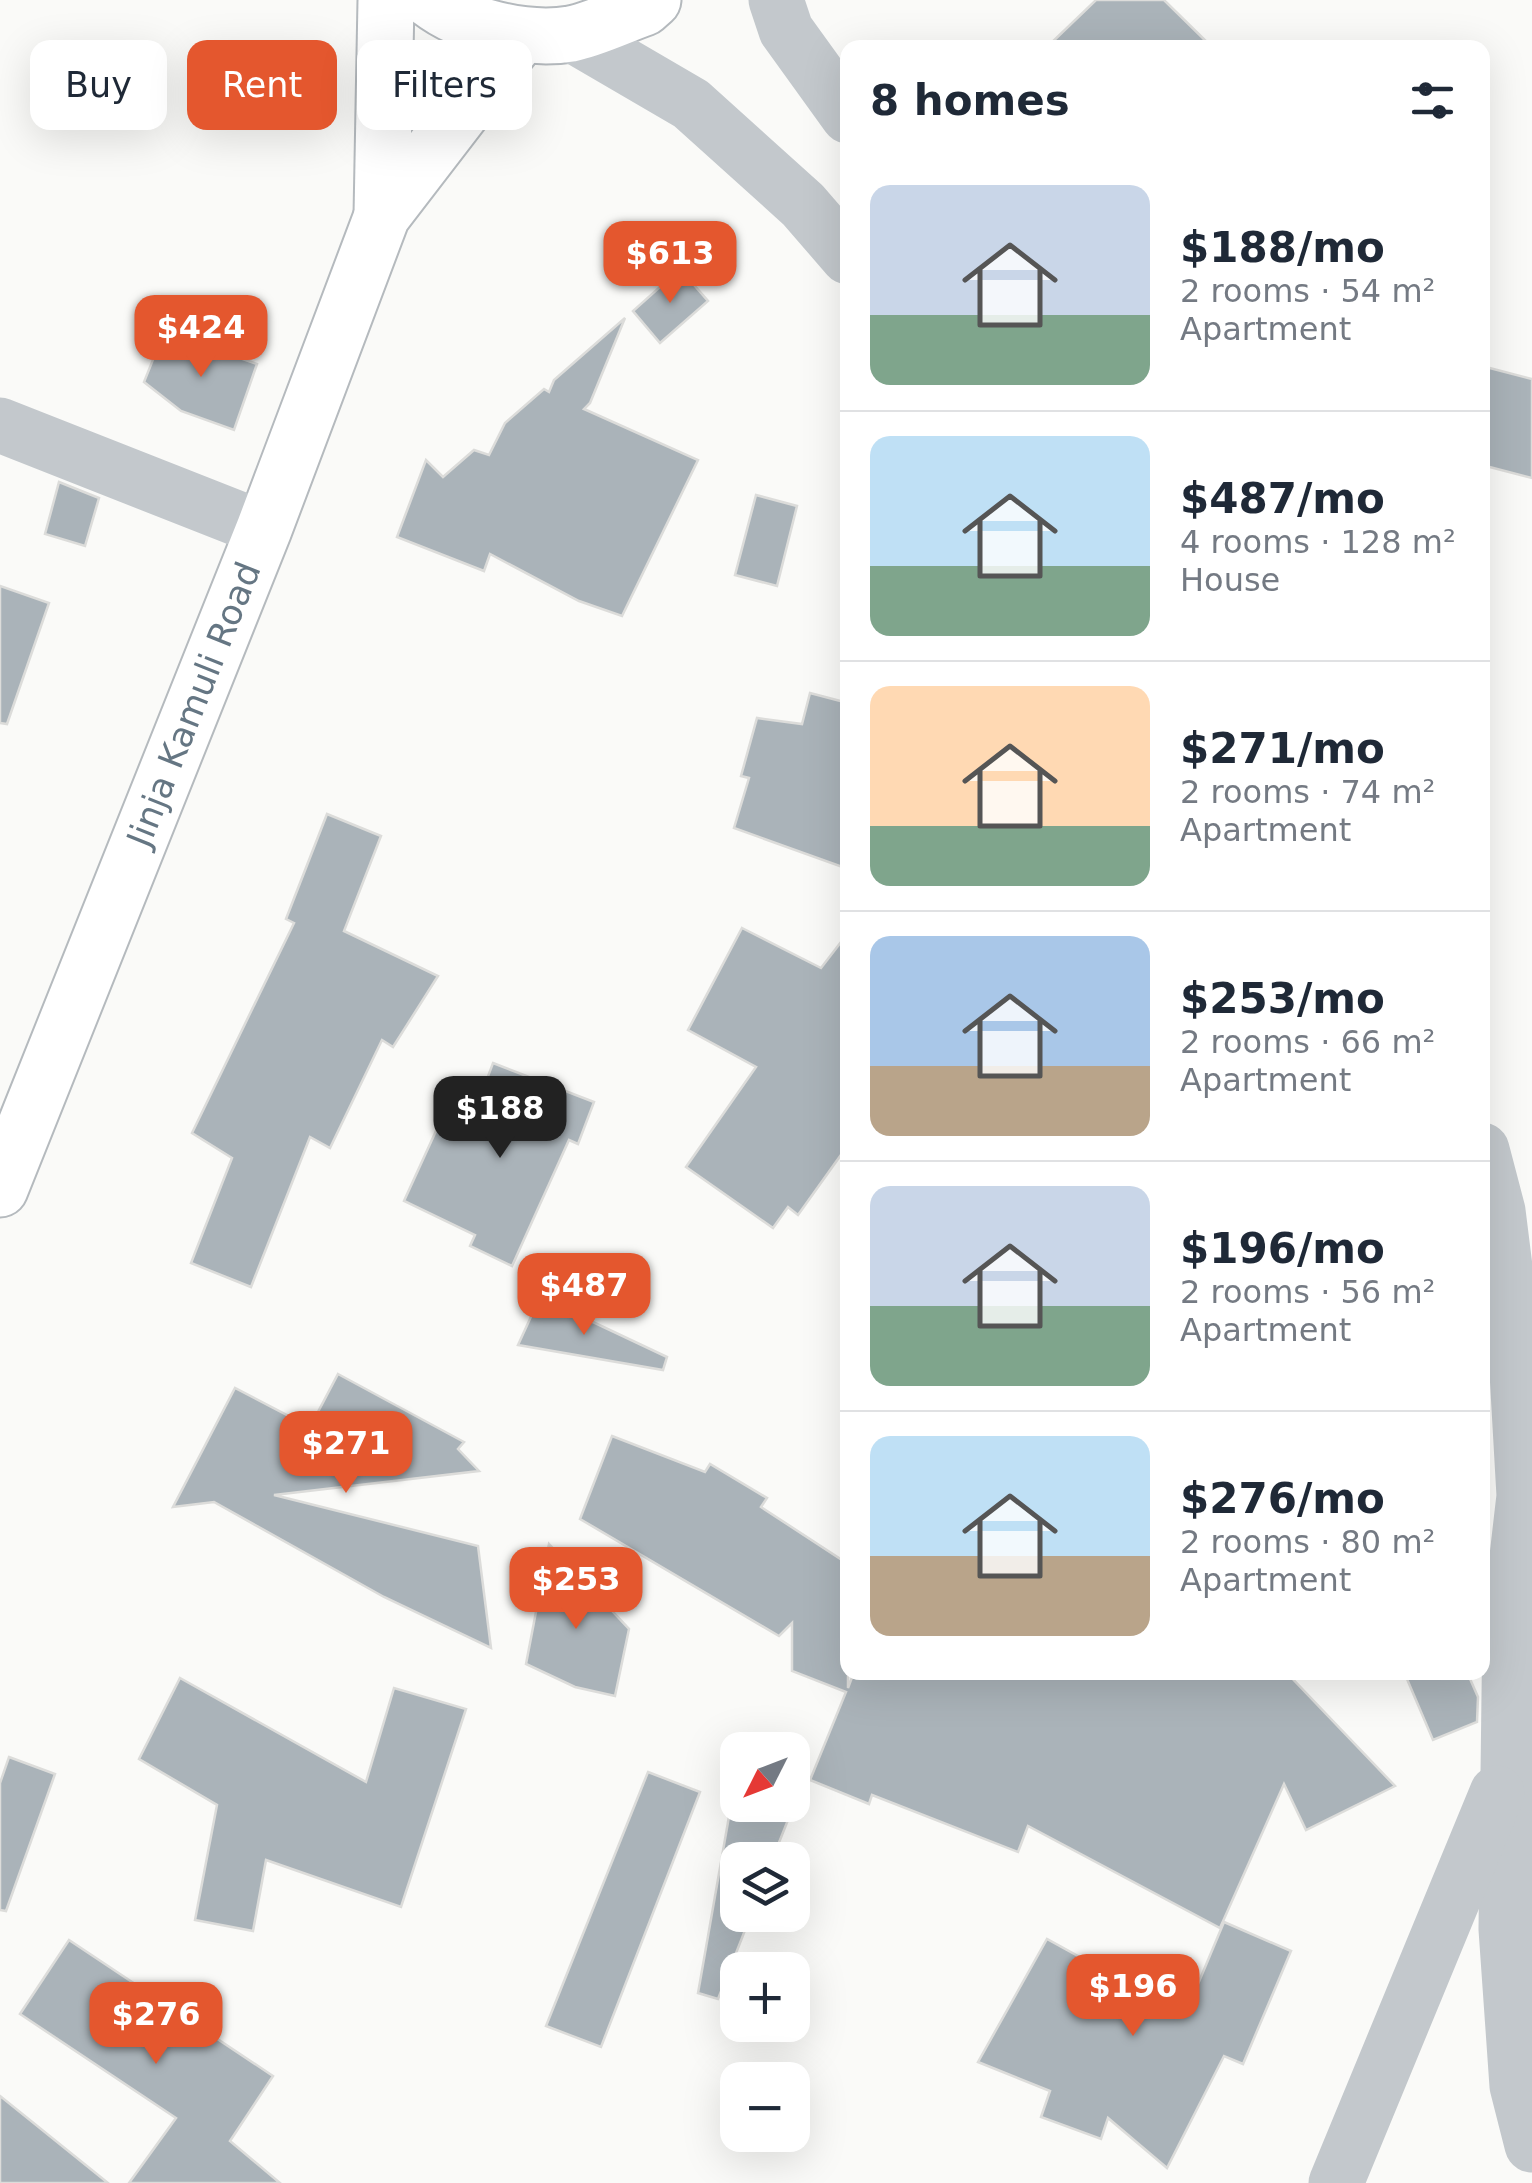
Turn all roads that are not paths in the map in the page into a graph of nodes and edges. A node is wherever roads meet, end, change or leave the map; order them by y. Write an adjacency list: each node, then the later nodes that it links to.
1 (386, 0): 7 (main road, Jinja Kamuli Road)
2 (430, 0): 5 (main road)
3 (653, 0): 5 (main road)
4 (776, 0): 6 (street)
5 (546, 34): 7 (main road, Jinja Kamuli Road); 8 (street)
6 (840, 105)
7 (382, 216): 10 (main road, Jinja Kamuli Road)
8 (840, 248)
9 (0, 424): 10 (street)
10 (264, 529): 11 (main road, Jinja Kamuli Road)
11 (4, 1165)
12 (1490, 1165): 13 (street)
13 (1515, 1210): 14 (street)
14 (1509, 1765): 15 (street); 16 (street)
15 (1532, 2145)
16 (1336, 2183)

